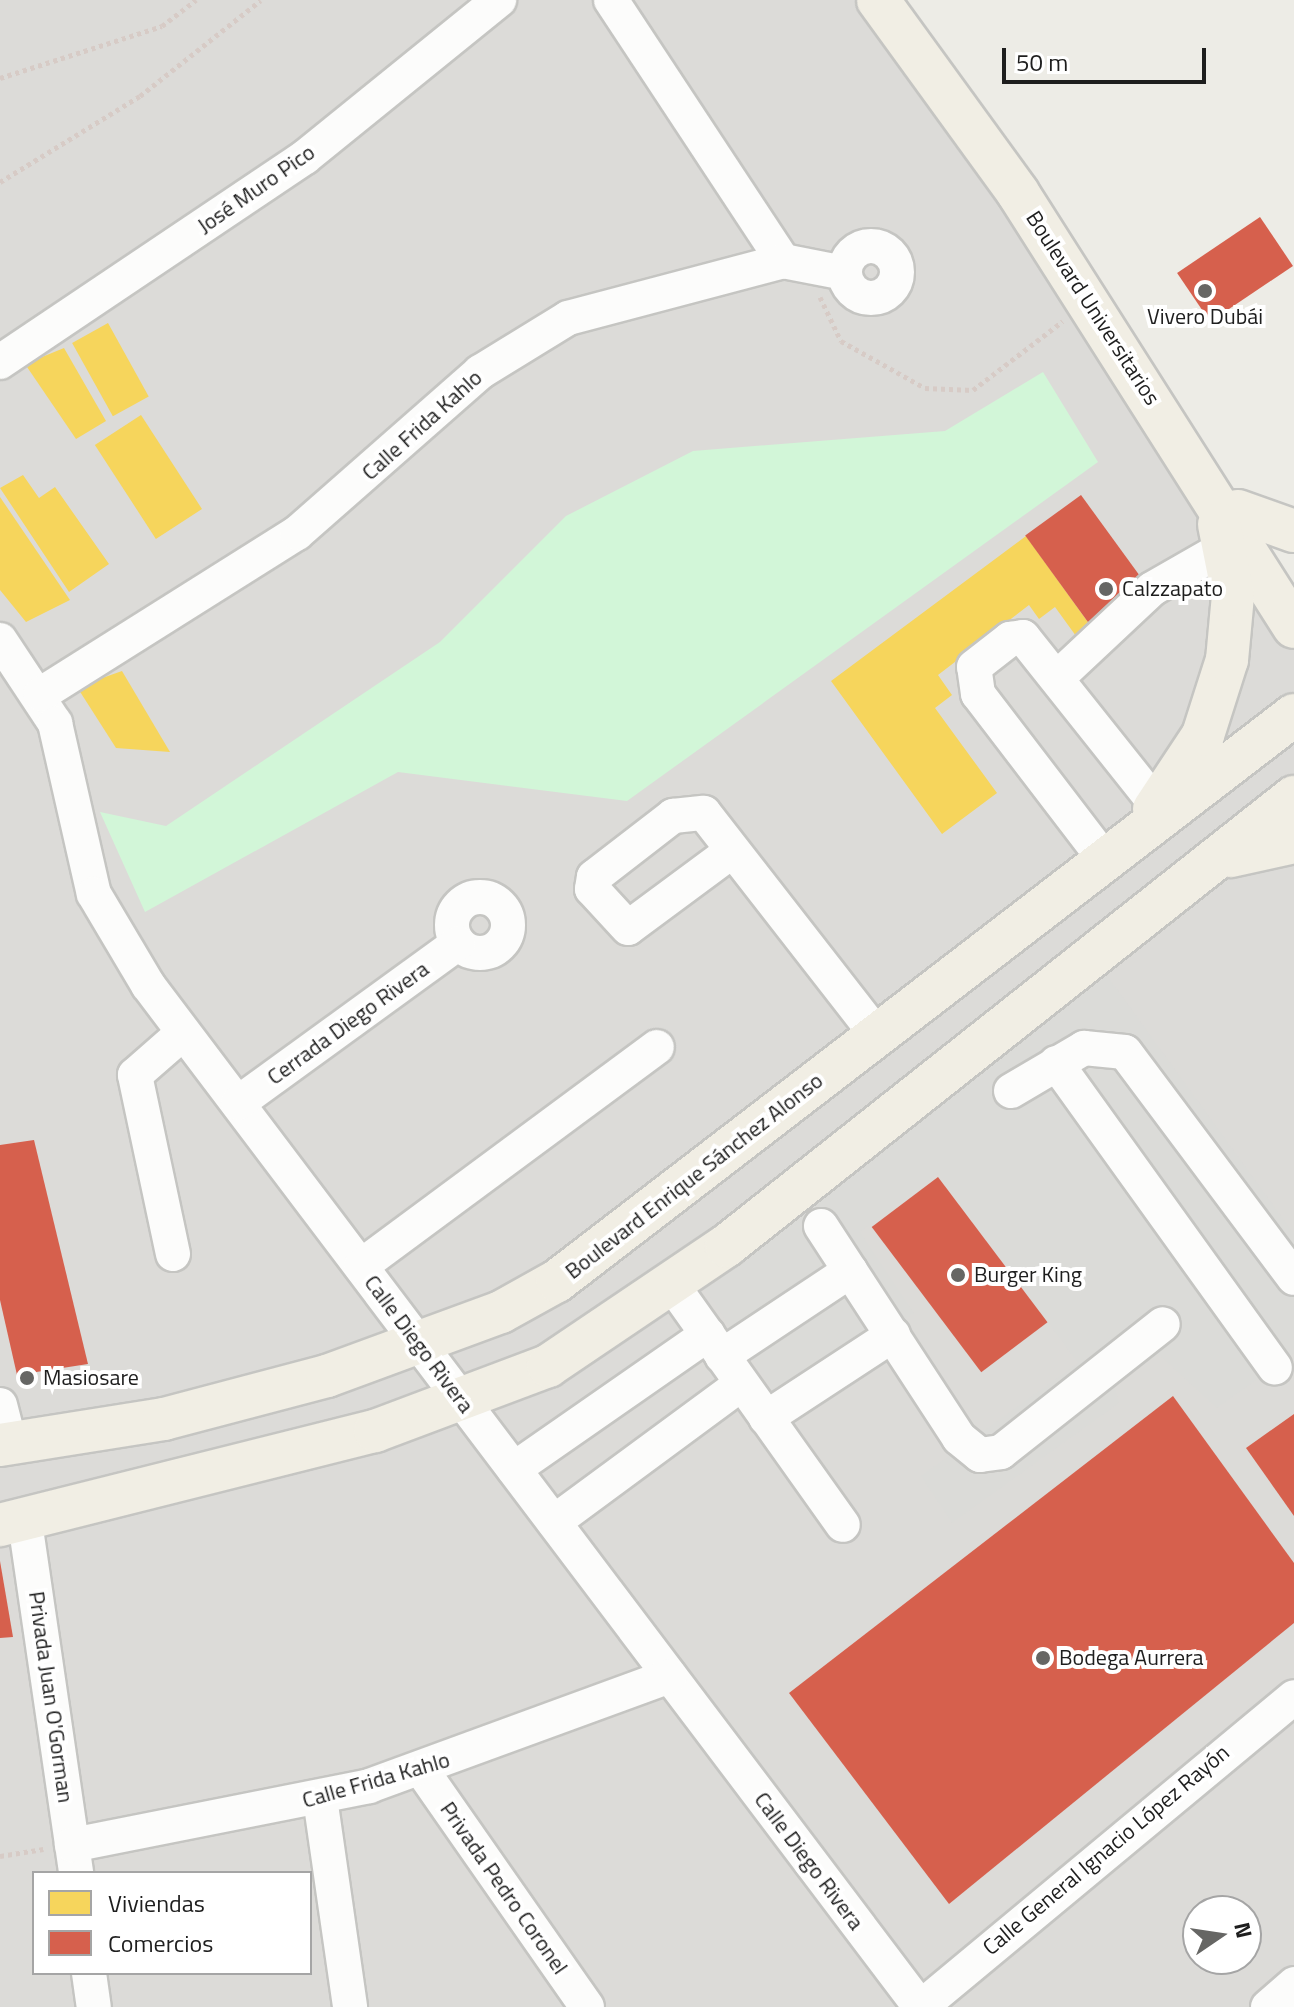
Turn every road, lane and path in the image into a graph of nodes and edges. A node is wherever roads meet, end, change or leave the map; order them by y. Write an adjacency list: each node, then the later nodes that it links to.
1 (196, 0): 8 (path)
2 (261, 0): 9 (path)
3 (499, 0): 13 (street, José Muro Pico)
4 (588, 0): 5 (street)
5 (609, 0): 10 (street)
6 (878, 0): 12 (main road, Boulevard Universitarios)
7 (884, 0): 16 (main road, Boulevard Universitarios)
8 (0, 78)
9 (0, 182)
10 (795, 263): 11 (street, Calle Frida Kahlo); 12 (path); 21 (street, Calle Frida Kahlo)
11 (844, 273)
12 (1089, 301): 14 (main road, Boulevard Universitarios)
13 (0, 362)
14 (1205, 481): 16 (main road); 18 (main road, Boulevard Universitarios)
15 (1291, 524): 16 (main road)
16 (1233, 528): 17 (main road, Boulevard Universitarios); 20 (street); 24 (main road)
17 (1294, 589)
18 (1294, 627)
19 (0, 640): 21 (street, Calle Diego Rivera)
20 (1057, 678): 24 (street); 27 (street)
21 (41, 694): 30 (street, Calle Diego Rivera)
22 (1294, 715): 24 (main road, Boulevard Enrique Sánchez Alonso)
23 (1294, 797): 28 (main road)
24 (1152, 816): 27 (main road, Boulevard Enrique Sánchez Alonso)
25 (1294, 842): 28 (main road)
26 (732, 851): 31 (street)
27 (1105, 860): 31 (main road, Boulevard Enrique Sánchez Alonso)
28 (1198, 873): 41 (main road)
29 (458, 943): 35 (street, Cerrada Diego Rivera)
30 (183, 1033): 35 (street, Calle Diego Rivera); 37 (street)
31 (877, 1035): 44 (main road, Boulevard Enrique Sánchez Alonso)
32 (657, 1047): 38 (street)
33 (1056, 1063): 34 (street); 40 (street); 46 (street)
34 (1011, 1091)
35 (238, 1103): 38 (street, Calle Diego Rivera)
36 (821, 1226): 39 (street)
37 (173, 1254)
38 (361, 1266): 44 (street, Calle Diego Rivera)
39 (850, 1271): 43 (street); 45 (street)
40 (1294, 1278)
41 (673, 1286): 45 (street); 48 (main road)
42 (1163, 1324): 43 (street)
43 (893, 1335): 49 (street)
44 (419, 1344): 48 (street, Calle Diego Rivera); 50 (main road, Boulevard Enrique Sánchez Alonso)
45 (715, 1345): 47 (street); 51 (street)
46 (1275, 1368)
47 (741, 1384): 49 (street); 52 (street)
48 (462, 1401): 51 (street, Calle Diego Rivera); 53 (main road)
49 (766, 1418): 54 (street)
50 (3, 1431)
51 (514, 1469): 52 (street, Calle Diego Rivera)
52 (554, 1522): 55 (street, Calle Diego Rivera)
53 (12, 1523): 60 (street, Privada Juan O'Gorman)
54 (843, 1525)
55 (669, 1676): 57 (street, Calle Frida Kahlo); 66 (street, Calle Diego Rivera)
56 (1294, 1697): 66 (street, Calle General Ignacio López Rayón)
57 (421, 1769): 58 (street, Calle Frida Kahlo); 65 (street, Privada Pedro Coronel)
58 (320, 1798): 60 (street, Calle Frida Kahlo); 64 (street)
59 (0, 1856): 60 (path)
60 (74, 1859)
61 (89, 1975): 63 (street)
62 (1294, 1984): 67 (street)
63 (94, 2007)
64 (350, 2007)
65 (587, 2007)
66 (920, 2007)
67 (1268, 2007)

